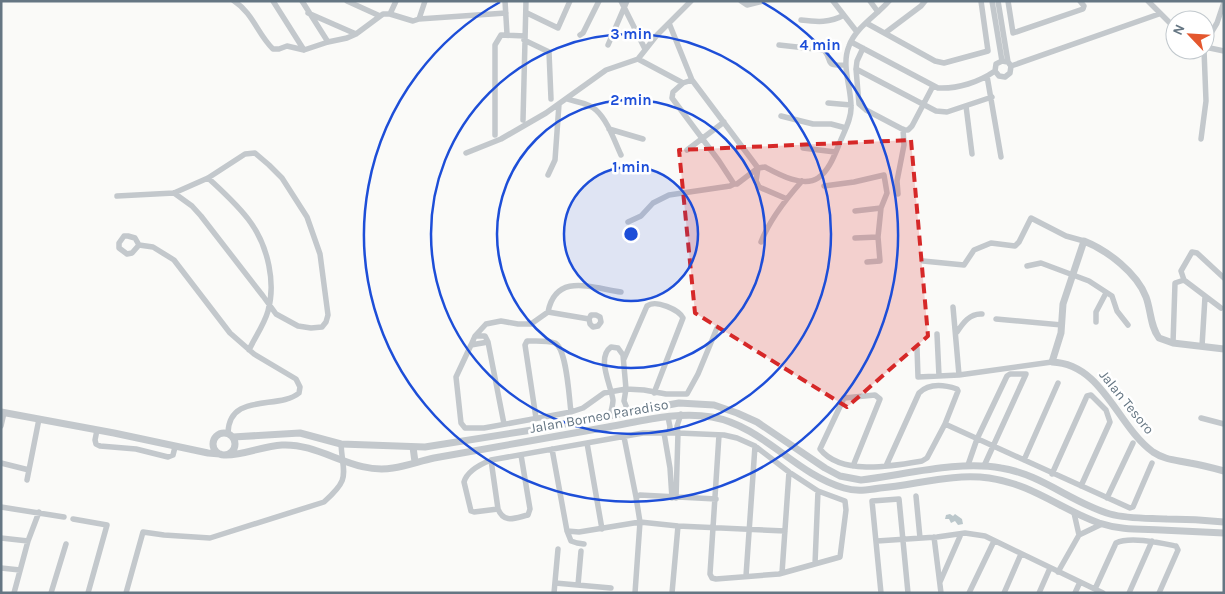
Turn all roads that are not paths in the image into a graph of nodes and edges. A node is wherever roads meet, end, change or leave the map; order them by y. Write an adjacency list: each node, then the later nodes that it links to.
1 (234, 1): 29 (street)
2 (273, 1): 52 (street)
3 (302, 1): 33 (street)
4 (347, 1): 30 (street)
5 (396, 1): 36 (street)
6 (425, 1): 40 (street)
7 (505, 1): 34 (street)
8 (526, 1): 35 (street)
9 (562, 1): 28 (street)
10 (598, 1): 50 (street)
11 (621, 1): 31 (street)
12 (627, 1): 31 (street)
13 (690, 1): 43 (street)
14 (741, 1): 15 (street)
15 (763, 1)
16 (833, 1): 38 (street)
17 (870, 1): 32 (street)
18 (889, 1): 32 (street)
19 (925, 1): 47 (street)
20 (981, 1): 47 (street)
21 (992, 1): 63 (street)
22 (998, 1): 63 (street)
23 (1016, 1): 26 (street)
24 (1080, 1): 26 (street)
25 (1148, 1): 37 (street)
26 (1009, 2)
27 (1224, 2): 45 (street)
28 (570, 3): 35 (street)
29 (241, 4): 56 (street)
30 (359, 4): 39 (street)
31 (624, 8): 55 (street); 59 (street)
32 (878, 12): 46 (street)
33 (308, 13): 48 (street); 53 (street)
34 (506, 13): 40 (street); 49 (street)
35 (527, 13): 51 (street)
36 (390, 14): 39 (street); 40 (street)
37 (1159, 14): 41 (street); 63 (street)
38 (844, 15): 42 (street); 46 (street)
39 (380, 16): 48 (street)
40 (419, 19)
41 (1165, 19)
42 (801, 20)
43 (668, 23): 59 (street); 68 (street)
44 (868, 24): 47 (street)
45 (1215, 26)
46 (857, 32): 64 (street)
47 (885, 33)
48 (356, 34): 53 (street)
49 (507, 34): 51 (street); 85 (street)
50 (580, 35)
51 (525, 38): 72 (street); 80 (street)
52 (296, 39): 56 (street); 60 (street)
53 (328, 42): 60 (street)
54 (854, 43): 58 (street)
55 (608, 45)
56 (286, 46): 60 (street)
57 (779, 46): 64 (street)
58 (863, 48): 65 (street); 70 (street)
59 (645, 49): 61 (street)
60 (304, 50)
61 (638, 59): 69 (street); 73 (street)
62 (1205, 60): 88 (street)
63 (1007, 63): 66 (street); 66 (street)
64 (846, 65): 76 (street)
65 (856, 69): 77 (street); 84 (street)
66 (995, 71): 67 (street)
67 (987, 76): 70 (street); 71 (street)
68 (692, 80): 69 (street); 81 (street)
69 (683, 83): 87 (street)
70 (933, 86): 77 (street)
71 (992, 97): 78 (street); 95 (street)
72 (551, 99)
73 (567, 99): 75 (street); 83 (street)
74 (828, 103): 76 (street)
75 (559, 104): 92 (street); 97 (street)
76 (851, 105): 82 (street)
77 (923, 105): 78 (street); 84 (street)
78 (966, 106): 93 (street)
79 (781, 116): 82 (street)
80 (523, 120)
81 (724, 122): 87 (street); 96 (street)
82 (846, 128): 91 (street)
83 (609, 129): 86 (street); 94 (street)
84 (903, 129): 103 (street)
85 (495, 135)
86 (643, 139)
87 (703, 139): 90 (street); 100 (street)
88 (1201, 139)
89 (803, 148): 91 (street)
90 (687, 150)
91 (835, 152): 99 (street)
92 (466, 153)
93 (972, 154)
94 (621, 155)
95 (1001, 157)
96 (758, 168): 99 (street); 100 (street); 105 (street)
97 (548, 175)
98 (208, 178): 102 (street); 123 (street); 123 (street)
99 (802, 181): 105 (street)
100 (734, 184): 108 (street)
101 (824, 186): 106 (street)
102 (174, 193): 104 (street); 123 (street)
103 (898, 194)
104 (117, 196)
105 (787, 199): 112 (street)
106 (881, 208): 107 (street); 109 (street)
107 (855, 211)
108 (628, 222)
109 (878, 237): 110 (street); 115 (street)
110 (855, 238)
111 (1084, 241): 114 (street); 117 (street); 138 (street)
112 (761, 242)
113 (139, 245): 143 (street)
114 (923, 261)
115 (867, 262)
116 (1027, 266): 117 (street)
117 (1072, 274): 121 (street); 131 (street)
118 (1224, 278): 119 (street)
119 (1184, 280): 122 (street); 138 (street)
120 (620, 292): 126 (street)
121 (1106, 293): 130 (street); 132 (street)
122 (1205, 297): 125 (street); 140 (street)
123 (269, 306): 143 (street)
124 (953, 306): 134 (street)
125 (1221, 308)
126 (548, 312): 129 (street); 136 (street)
127 (982, 314): 134 (street)
128 (996, 319): 131 (street)
129 (589, 320)
130 (1096, 322)
131 (1062, 325): 145 (street)
132 (1128, 325)
133 (718, 328): 151 (street)
134 (957, 332): 146 (street)
135 (937, 334): 147 (street)
136 (475, 336): 137 (street); 139 (street)
137 (488, 342): 139 (street); 164 (street)
138 (1173, 342): 140 (street)
139 (471, 346): 164 (street)
140 (1202, 346): 142 (street)
141 (917, 348): 147 (street, Jalan Tesoro)
142 (1224, 349)
143 (249, 350): 173 (street)
144 (623, 360): 149 (street); 150 (street); 151 (street)
145 (1052, 362): 146 (street, Jalan Tesoro); 200 (street, Jalan Tesoro)
146 (960, 375): 147 (street, Jalan Tesoro)
147 (939, 376)
148 (1058, 383): 189 (street)
149 (626, 390): 150 (street); 151 (street); 152 (street)
150 (611, 392): 153 (street); 155 (street)
151 (654, 393)
152 (624, 401): 153 (street); 156 (street)
153 (613, 403): 158 (street)
154 (3, 412): 162 (street, Jalan Borneo Paradiso); 167 (street)
155 (571, 412): 160 (street); 160 (street)
156 (629, 413): 158 (street); 169 (street)
157 (681, 414): 159 (street, Jalan Borneo Paradiso); 172 (street); 177 (street, Jalan Borneo Paradiso)
158 (610, 416): 163 (street)
159 (668, 417): 170 (street, Jalan Borneo Paradiso); 171 (street)
160 (536, 418): 164 (street)
161 (1201, 418): 166 (street)
162 (39, 419): 168 (street, Jalan Borneo Paradiso); 198 (street)
163 (580, 421): 170 (street); 184 (street)
164 (504, 424)
165 (945, 424): 176 (street); 195 (street); 195 (street)
166 (1224, 424)
167 (1, 426)
168 (97, 430): 181 (street, Jalan Borneo Paradiso); 181 (street)
169 (771, 431): 177 (street); 196 (street)
170 (582, 432): 191 (street, Jalan Borneo Paradiso)
171 (666, 433): 172 (street); 175 (street); 209 (street)
172 (678, 433): 174 (street); 209 (street)
173 (231, 435): 180 (street); 186 (street); 186 (street)
174 (719, 435): 182 (street); 211 (street)
175 (624, 437): 178 (street); 208 (street)
176 (976, 439): 183 (street); 183 (street); 196 (street)
177 (766, 441): 204 (street, Jalan Borneo Paradiso)
178 (587, 443): 185 (street); 224 (street)
179 (1133, 443): 210 (street)
180 (340, 444): 184 (street); 190 (street)
181 (175, 446): 186 (street, Jalan Borneo Paradiso)
182 (755, 446): 201 (street); 223 (street)
183 (994, 446): 189 (street); 197 (street)
184 (413, 447): 191 (street)
185 (552, 449): 187 (street); 225 (street)
186 (223, 454): 190 (street, Jalan Borneo Paradiso)
187 (521, 455): 188 (street); 213 (street)
188 (491, 460): 213 (street); 213 (street)
189 (1024, 460): 202 (street)
190 (342, 462): 191 (street, Jalan Borneo Paradiso); 259 (street)
191 (415, 462)
192 (1, 463): 198 (street)
193 (1152, 463): 210 (street)
194 (853, 466): 194 (street); 195 (street)
195 (886, 466)
196 (968, 466): 197 (street)
197 (984, 466): 199 (street)
198 (29, 470): 203 (street)
199 (1012, 470): 204 (street); 219 (street)
200 (1224, 471)
201 (789, 472): 206 (street); 226 (street)
202 (1052, 474): 205 (street); 205 (street)
203 (27, 480)
204 (1010, 483): 215 (street, Jalan Borneo Paradiso)
205 (1080, 486): 210 (street)
206 (818, 491): 243 (street); 243 (street)
207 (916, 496): 232 (street)
208 (636, 497): 209 (street); 218 (street)
209 (674, 498): 211 (street)
210 (1107, 498)
211 (716, 499): 222 (street)
212 (1, 507): 214 (street)
213 (498, 509)
214 (39, 512): 216 (street); 234 (street)
215 (1074, 513): 220 (street, Jalan Borneo Paradiso); 229 (street)
216 (64, 517)
217 (73, 519): 258 (street)
218 (640, 522): 221 (street); 224 (street); 261 (street)
219 (1224, 522)
220 (1102, 524): 227 (street, Jalan Borneo Paradiso); 229 (street)
221 (678, 526): 222 (street); 262 (street)
222 (714, 526): 223 (street); 249 (street)
223 (749, 528): 226 (street); 249 (street)
224 (602, 529): 225 (street)
225 (567, 531): 239 (street)
226 (785, 531): 248 (street)
227 (1224, 533)
228 (961, 534): 230 (street); 236 (street); 252 (street)
229 (1079, 535): 247 (street)
230 (934, 537): 232 (street); 252 (street)
231 (1, 538): 234 (street)
232 (920, 538): 233 (street)
233 (903, 540): 235 (street); 235 (street); 264 (street)
234 (28, 541): 246 (street)
235 (877, 541): 263 (street)
236 (994, 541): 242 (street); 266 (street)
237 (1152, 542): 255 (street); 271 (street); 272 (street)
238 (66, 544): 257 (street)
239 (584, 544)
240 (558, 549): 251 (street)
241 (581, 551): 253 (street)
242 (1021, 554): 245 (street); 267 (street)
243 (815, 564): 248 (street)
244 (1, 568): 246 (street)
245 (1050, 568): 247 (street); 268 (street)
246 (20, 570): 256 (street)
247 (1058, 572): 250 (street)
248 (782, 573): 249 (street)
249 (746, 576)
250 (1080, 582): 255 (street); 269 (street)
251 (555, 583): 253 (street); 260 (street)
252 (939, 584): 265 (street)
253 (578, 585): 254 (street)
254 (611, 588)
255 (1095, 589): 270 (street)
256 (14, 593)
257 (51, 593)
258 (88, 593)
259 (126, 593)
260 (554, 593)
261 (635, 593)
262 (672, 593)
263 (881, 593)
264 (908, 593)
265 (941, 593)
266 (969, 593)
267 (1004, 593)
268 (1040, 593)
269 (1075, 593)
270 (1103, 593)
271 (1129, 593)
272 (1159, 593)

